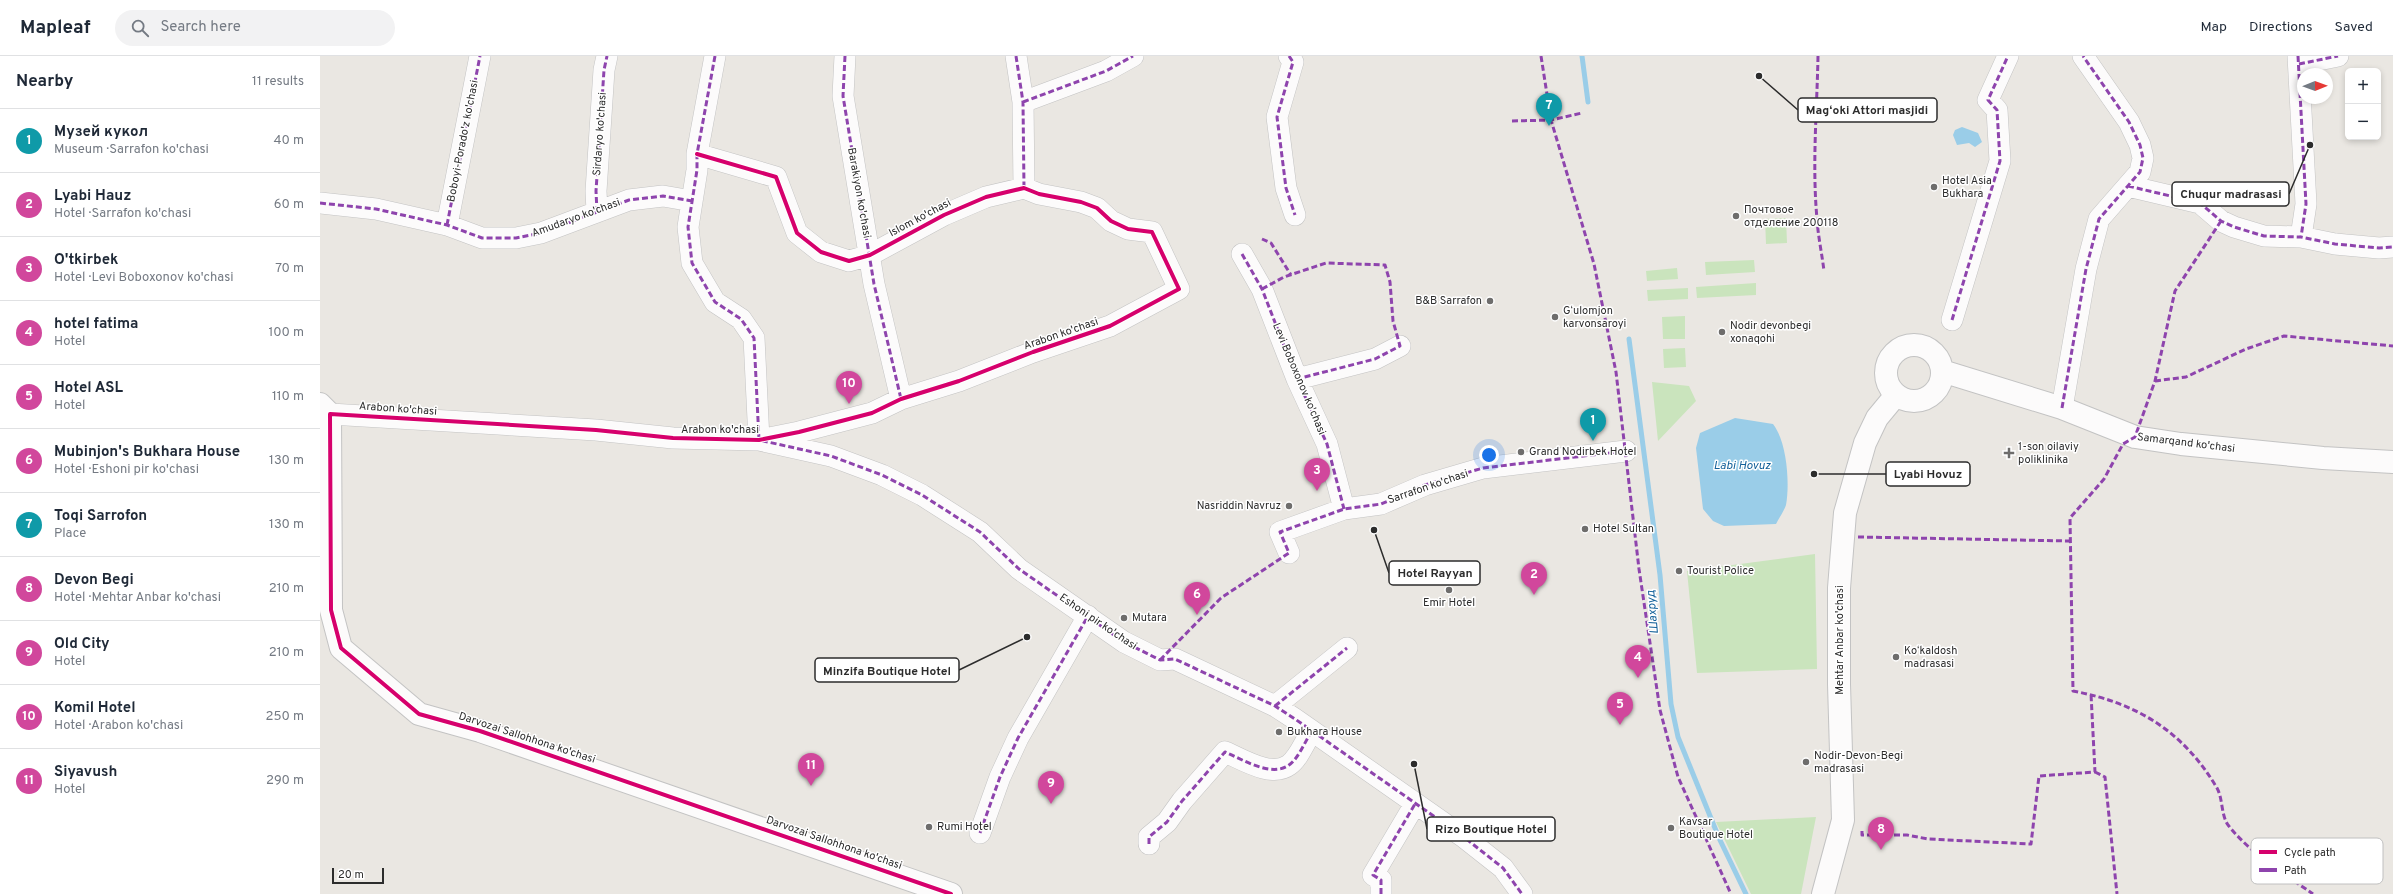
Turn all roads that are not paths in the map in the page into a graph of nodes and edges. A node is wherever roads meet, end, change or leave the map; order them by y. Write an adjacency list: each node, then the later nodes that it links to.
1 (480, 56): 20 (street, Boboyi-Porado'z ko'chasi)
2 (607, 56): 18 (street, Sirdaryo ko'chasi)
3 (715, 56): 13 (street)
4 (845, 56): 24 (street, Barakiyon ko'chasi)
5 (1016, 56): 12 (street)
6 (1133, 56): 12 (street)
7 (1289, 56): 19 (street)
8 (2008, 56): 25 (street)
9 (2083, 56): 14 (street)
10 (2338, 56): 11 (street)
11 (2298, 60): 21 (street)
12 (1023, 102): 15 (street)
13 (697, 154): 16 (street); 24 (street, Islom ko'chasi)
14 (2128, 186): 21 (street); 31 (street)
15 (1024, 188): 24 (street, Islom ko'chasi); 30 (street, Arabon ko'chasi)
16 (692, 201): 18 (street, Amudaryo ko'chasi); 33 (street)
17 (320, 203): 20 (street, Amudaryo ko'chasi)
18 (597, 212): 20 (street, Amudaryo ko'chasi)
19 (1295, 215)
20 (447, 225)
21 (2301, 236): 22 (street)
22 (2393, 247)
23 (1242, 254): 28 (street, Levi Boboxonov ko'chasi)
24 (870, 255): 30 (street, Barakiyon ko'chasi)
25 (1952, 320)
26 (1400, 346): 28 (street)
27 (1942, 371): 29 (street); 29 (street); 31 (street, Samarqand ko'chasi)
28 (1297, 379): 36 (street, Levi Boboxonov ko'chasi)
29 (1896, 395): 48 (street, Mehtar Anbar ko'chasi)
30 (901, 399): 33 (street, Arabon ko'chasi)
31 (2062, 408): 35 (street, Samarqand ko'chasi)
32 (325, 409): 33 (street, Arabon ko'chasi); 45 (street, Darvozai Sallohhona ko'chasi)
33 (759, 440): 38 (street, Eshoni pir ko'chasi)
34 (1626, 451): 36 (street, Sarrafon ko'chasi)
35 (2393, 462)
36 (1344, 509): 37 (street, Sarrafon ko'chasi)
37 (1289, 553)
38 (1088, 616): 40 (street, Eshoni pir ko'chasi); 43 (street)
39 (1347, 648): 40 (street)
40 (1275, 706): 41 (street, Eshoni pir ko'chasi)
41 (1312, 731): 42 (street, Eshoni pir ko'chasi); 44 (street)
42 (1415, 804): 46 (street); 47 (street, Eshoni pir ko'chasi)
43 (980, 833)
44 (1149, 844)
45 (947, 893)
46 (1381, 894)
47 (1522, 894)
48 (1822, 894)

